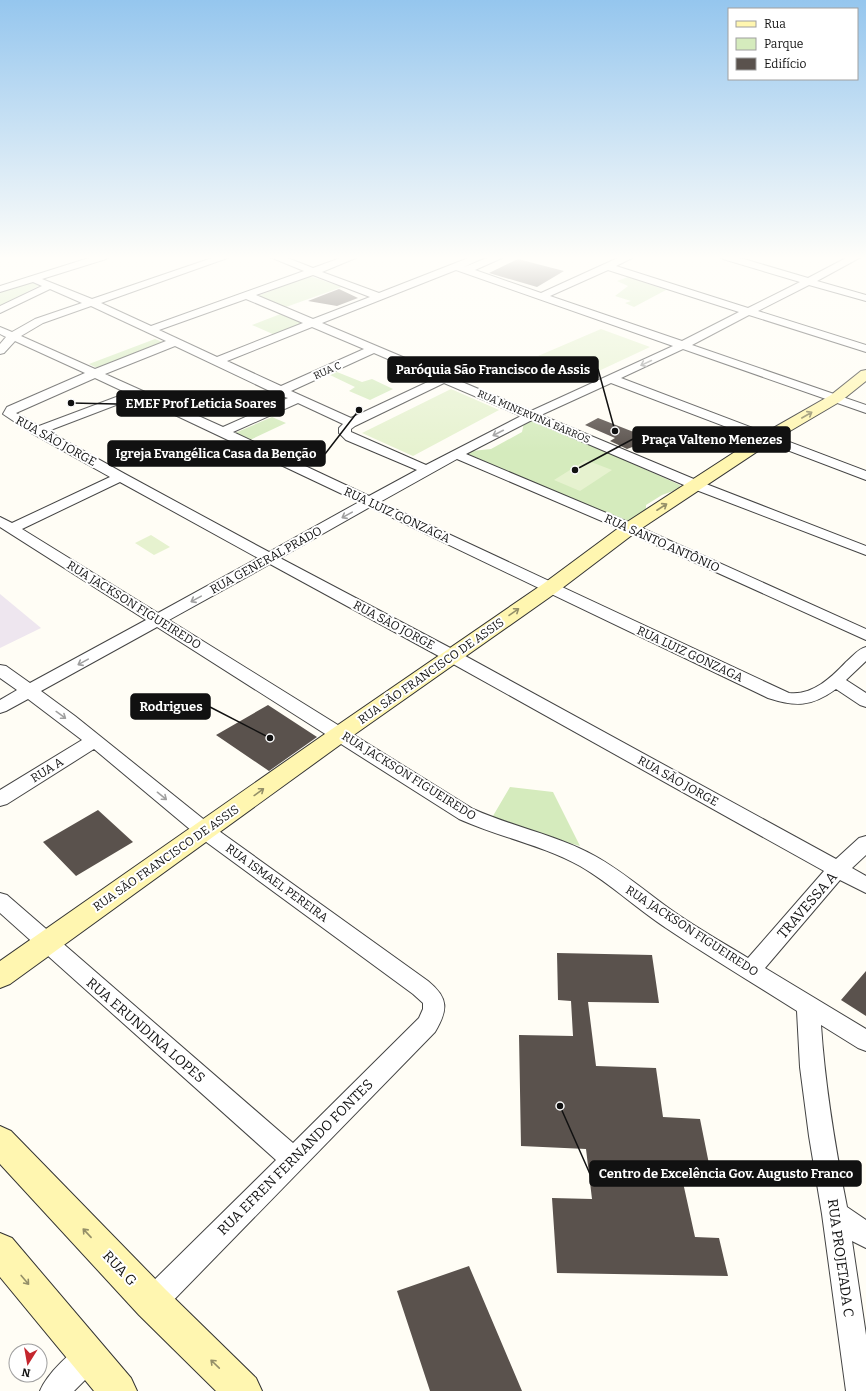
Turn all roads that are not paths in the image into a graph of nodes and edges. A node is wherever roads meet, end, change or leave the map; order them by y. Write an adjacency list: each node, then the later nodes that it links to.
1 (37, 322): 13 (street)
2 (133, 322): 12 (street)
3 (173, 322): 12 (street)
4 (308, 322): 10 (street, RUA MINERVINA BARROS)
5 (326, 322): 10 (street)
6 (328, 322): 10 (street)
7 (613, 322): 15 (street)
8 (728, 322): 15 (street, RUA GENERAL PRADO)
9 (779, 322): 17 (street)
10 (317, 326): 16 (street, RUA MINERVINA BARROS); 19 (street)
11 (0, 330): 13 (street, RUA LUIZ GONZAGA)
12 (150, 330): 14 (street)
13 (14, 335): 18 (street); 20 (street, RUA LUIZ GONZAGA)
14 (174, 342): 19 (street); 20 (street)
15 (681, 346): 23 (street, RUA GENERAL PRADO, one-way to 23); 26 (street)
16 (374, 349): 22 (street, RUA MINERVINA BARROS); 24 (street, RUA C)
17 (866, 349)
18 (0, 351)
19 (217, 361): 24 (street)
20 (96, 373): 25 (street, RUA LUIZ GONZAGA); 31 (street, RUA SÃO JORGE)
21 (866, 374): 26 (street, RUA SÃO FRANCISCO DE ASSIS)
22 (444, 378): 29 (street, RUA MINERVINA BARROS); 30 (street)
23 (612, 379): 29 (street, RUA GENERAL PRADO); 33 (street)
24 (280, 391): 27 (street)
25 (137, 392): 31 (street); 32 (street, RUA LUIZ GONZAGA)
26 (836, 398): 28 (street); 33 (street, RUA SÃO FRANCISCO DE ASSIS, one-way to 26)
27 (297, 399): 30 (street); 32 (street)
28 (866, 409)
29 (532, 415): 34 (street, RUA GENERAL PRADO, one-way to 34); 38 (street, RUA MINERVINA BARROS)
30 (351, 423): 35 (street)
31 (38, 432): 37 (street, RUA SÃO JORGE)
32 (223, 432): 39 (street, RUA LUIZ GONZAGA)
33 (767, 438): 36 (street); 38 (street, RUA SÃO FRANCISCO DE ASSIS)
34 (456, 454): 35 (street, RUA GENERAL PRADO); 41 (street, RUA SANTO ANTÔNIO)
35 (427, 470): 39 (street, RUA GENERAL PRADO)
36 (866, 476)
37 (120, 477): 40 (street); 43 (street, RUA SÃO JORGE)
38 (696, 485): 41 (street, RUA SÃO FRANCISCO DE ASSIS, one-way to 38); 42 (street, RUA MINERVINA BARROS)
39 (370, 502): 43 (street, RUA GENERAL PRADO, one-way to 43); 44 (street, RUA LUIZ GONZAGA)
40 (6, 524): 45 (street, RUA JACKSON FIGUEIREDO)
41 (630, 528): 44 (street, RUA SÃO FRANCISCO DE ASSIS); 46 (street, RUA SANTO ANTÔNIO)
42 (866, 551)
43 (270, 558): 45 (street, RUA GENERAL PRADO, one-way to 45); 48 (street, RUA SÃO JORGE)
44 (550, 588): 48 (street, RUA SÃO FRANCISCO DE ASSIS, one-way to 44); 50 (street, RUA LUIZ GONZAGA)
45 (158, 620): 51 (street, RUA GENERAL PRADO, one-way to 51); 54 (street, RUA JACKSON FIGUEIREDO)
46 (866, 635)
47 (866, 652): 50 (street)
48 (452, 656): 54 (street, RUA SÃO FRANCISCO DE ASSIS); 59 (street, RUA SÃO JORGE)
49 (0, 670): 51 (street, RUA ISMAEL PEREIRA)
50 (836, 681): 52 (street)
51 (29, 692): 53 (street, RUA GENERAL PRADO); 55 (street, RUA ISMAEL PEREIRA, one-way to 55)
52 (866, 701)
53 (0, 707)
54 (340, 734): 57 (street, RUA SÃO FRANCISCO DE ASSIS, one-way to 54); 63 (street, RUA JACKSON FIGUEIREDO)
55 (94, 740): 56 (street, RUA A); 57 (street, RUA ISMAEL PEREIRA, one-way to 57)
56 (0, 799)
57 (205, 831): 62 (street, RUA SÃO FRANCISCO DE ASSIS); 66 (street, RUA ISMAEL PEREIRA)
58 (866, 843): 59 (street, TRAVESSA A)
59 (838, 869): 60 (street, RUA SÃO JORGE); 63 (street, TRAVESSA A)
60 (866, 885)
61 (0, 901): 62 (street, RUA ERUNDINA LOPES)
62 (47, 943): 64 (street, RUA SÃO FRANCISCO DE ASSIS); 69 (street, RUA ERUNDINA LOPES)
63 (750, 970): 65 (street, RUA JACKSON FIGUEIREDO)
64 (0, 976)
65 (808, 1007): 67 (street, RUA JACKSON FIGUEIREDO); 70 (street, RUA PROJETADA C)
66 (436, 1010): 69 (street, RUA EFREN FERNANDO FONTES)
67 (866, 1041)
68 (0, 1141): 73 (street, RUA G, one-way to 68)
69 (293, 1159): 73 (street, RUA EFREN FERNANDO FONTES)
70 (835, 1214): 71 (street); 78 (street, RUA PROJETADA C)
71 (866, 1235)
72 (0, 1250): 74 (street, one-way to 74)
73 (152, 1302): 77 (street, RUA G, one-way to 73)
74 (89, 1356): 75 (street); 76 (street)
75 (54, 1391)
76 (118, 1391)
77 (243, 1391)
78 (860, 1391)

